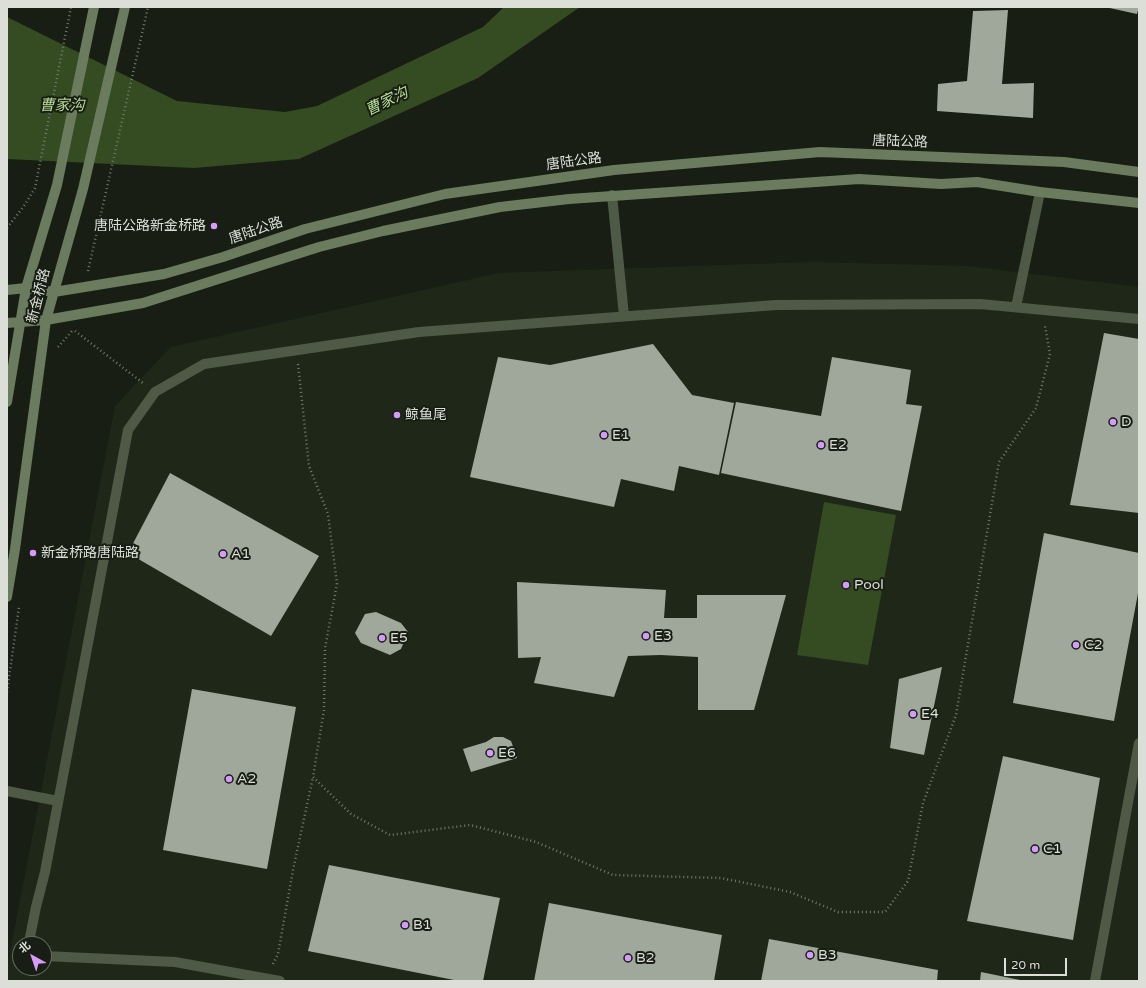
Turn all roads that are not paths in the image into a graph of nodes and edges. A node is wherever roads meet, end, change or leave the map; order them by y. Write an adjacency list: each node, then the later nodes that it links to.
1 (94, 7): 7 (main road, 新金桥路)
2 (125, 7): 9 (main road, 新金桥路)
3 (1139, 172): 9 (main road, 唐陆公路)
4 (1040, 192): 5 (main road); 6 (main road); 10 (lane)
5 (612, 195): 11 (lane); 13 (main road)
6 (1139, 203)
7 (26, 288): 8 (main road, 唐陆公路); 9 (main road, 唐陆公路); 14 (main road, 新金桥路)
8 (7, 290)
9 (54, 292): 13 (main road, 新金桥路)
10 (1016, 307): 11 (lane); 12 (lane)
11 (624, 316): 20 (lane)
12 (1139, 319)
13 (46, 320): 14 (main road); 17 (main road, 新金桥路)
14 (20, 322): 15 (main road); 16 (main road, 新金桥路)
15 (7, 324)
16 (7, 402)
17 (7, 597)
18 (1139, 743): 24 (lane)
19 (7, 791): 20 (lane)
20 (58, 801): 21 (lane)
21 (30, 936)
22 (52, 956): 23 (lane)
23 (280, 981)
24 (1095, 981)

